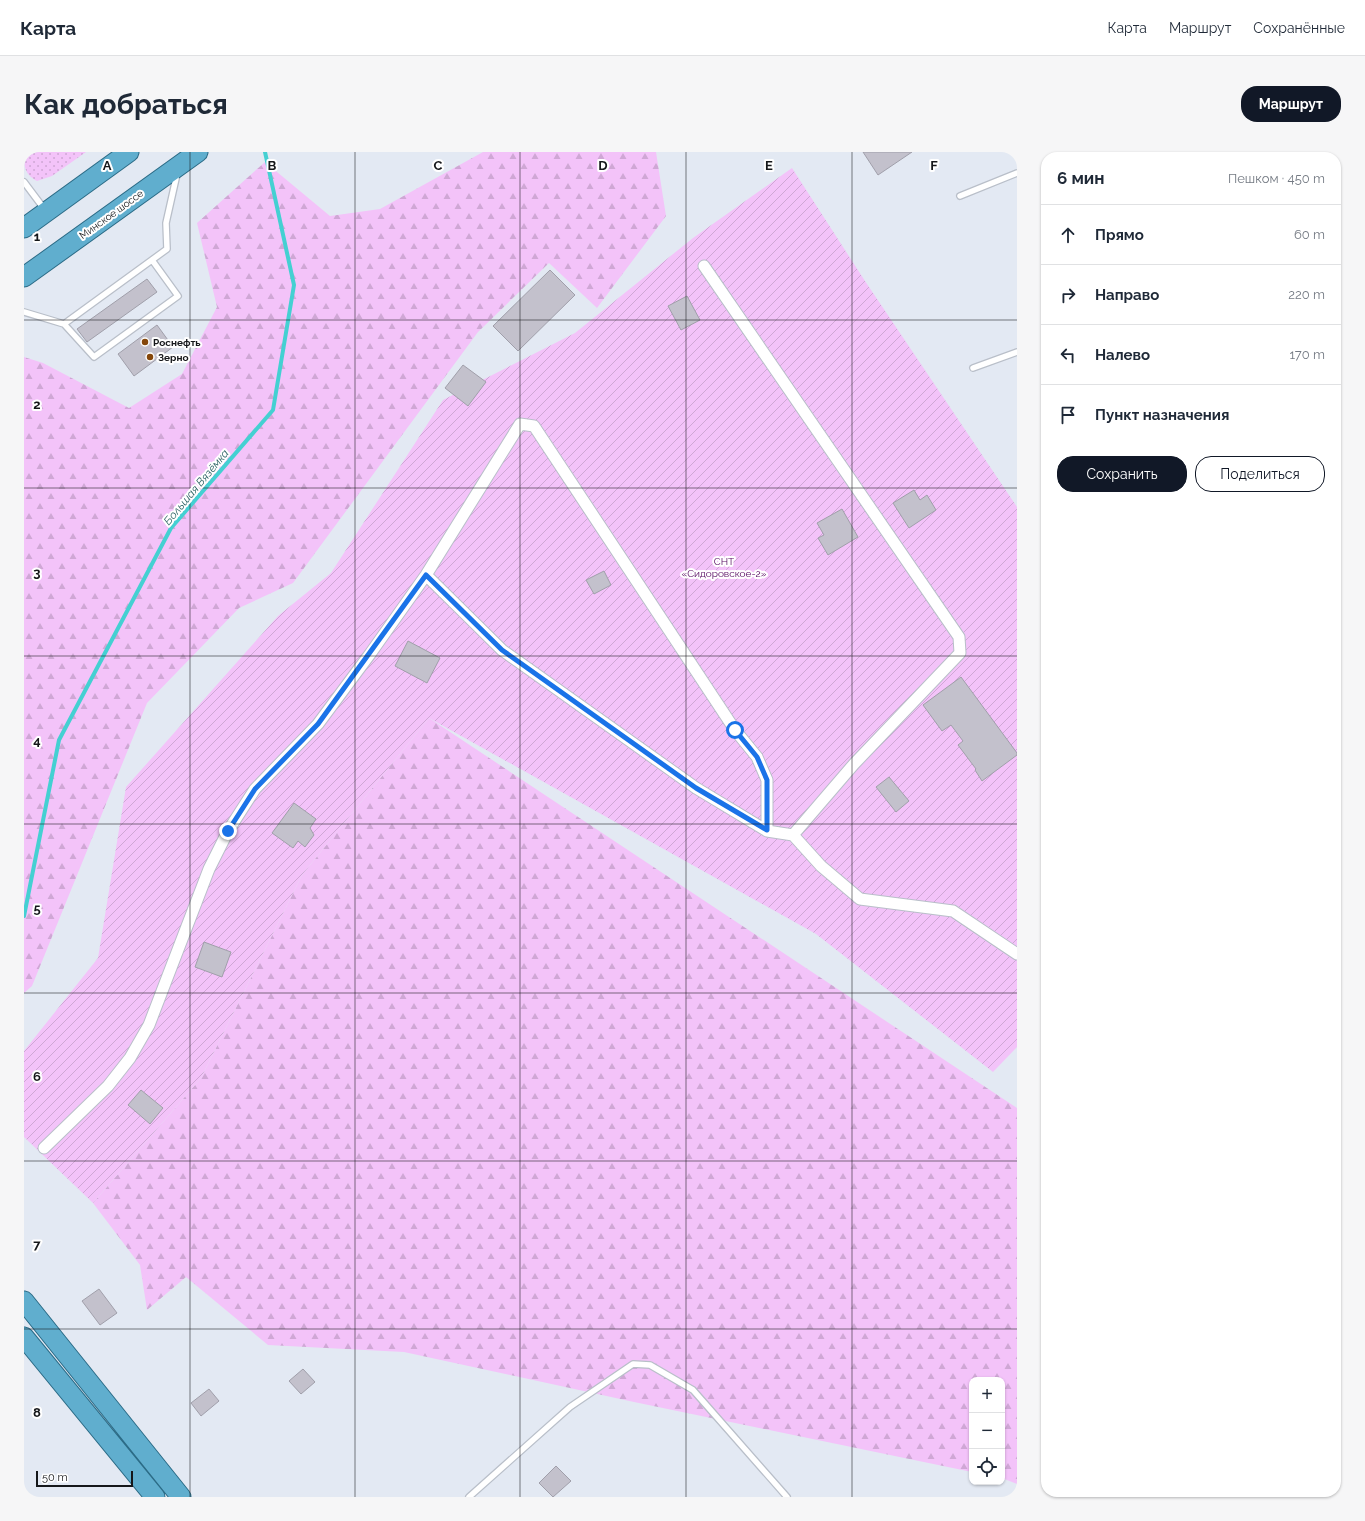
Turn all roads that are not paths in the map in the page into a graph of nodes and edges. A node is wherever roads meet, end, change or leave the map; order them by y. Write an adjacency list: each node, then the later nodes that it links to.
1 (129, 152): 7 (highway)
2 (198, 152): 3 (highway, Минское шоссе)
3 (183, 163): 8 (highway, Минское шоссе); 9 (lane)
4 (1017, 173): 6 (lane)
5 (24, 182): 7 (lane)
6 (960, 196)
7 (33, 220)
8 (59, 251): 11 (highway, Минское шоссе); 12 (highway)
9 (152, 260): 14 (lane); 14 (lane)
10 (704, 266): 19 (street)
11 (24, 277)
12 (24, 286)
13 (24, 312): 14 (lane)
14 (64, 324)
15 (1017, 352): 16 (lane)
16 (973, 368)
17 (426, 575): 18 (street); 18 (street); 21 (street)
18 (767, 830): 19 (street)
19 (793, 835): 20 (street)
20 (1017, 954)
21 (44, 1148)
22 (24, 1301): 25 (highway)
23 (24, 1337): 24 (highway)
24 (155, 1497)
25 (181, 1497)
26 (469, 1497): 27 (lane)
27 (787, 1497)

